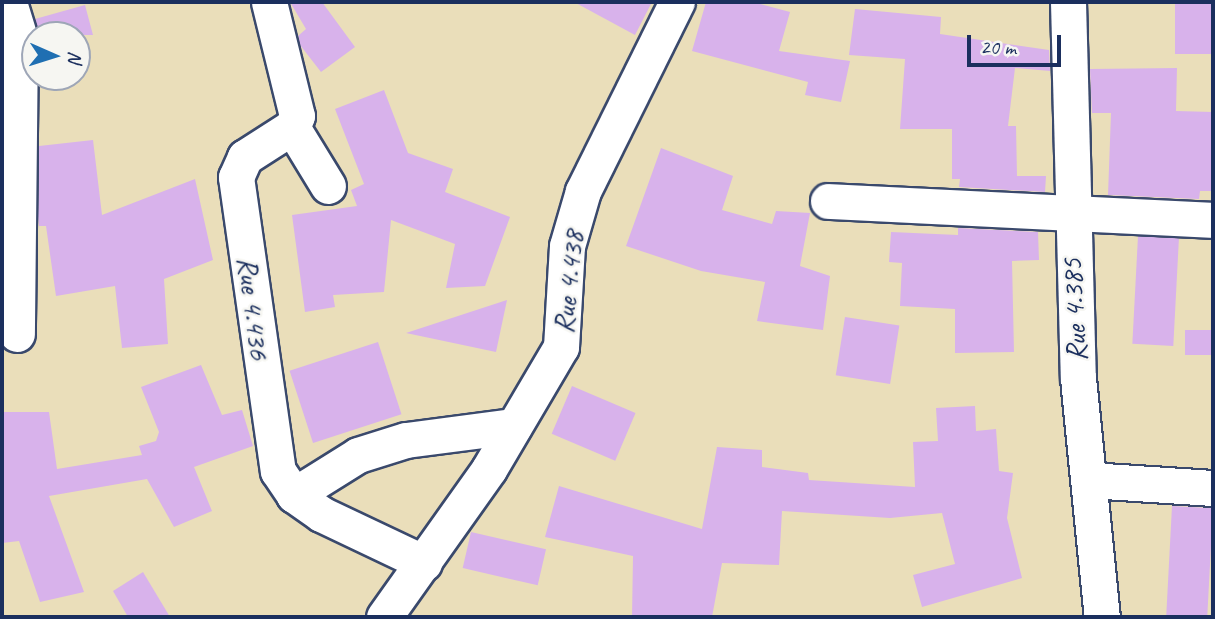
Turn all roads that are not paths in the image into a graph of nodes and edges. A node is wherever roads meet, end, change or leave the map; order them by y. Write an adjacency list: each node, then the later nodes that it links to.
1 (9, 2): 10 (street)
2 (269, 2): 5 (street)
3 (677, 2): 11 (street, Rue 4.438)
4 (1068, 2): 8 (street, Rue 4.385)
5 (292, 127): 6 (street); 14 (street, Rue 4.436)
6 (328, 186)
7 (828, 201): 8 (street)
8 (1069, 212): 9 (street); 12 (street, Rue 4.385)
9 (1213, 220)
10 (17, 334)
11 (514, 426): 14 (street); 15 (street, Rue 4.438)
12 (1089, 480): 13 (street); 17 (street, Rue 4.385)
13 (1213, 488)
14 (294, 495): 15 (street)
15 (424, 563): 16 (street, Rue 4.438)
16 (384, 617)
17 (1102, 617)

